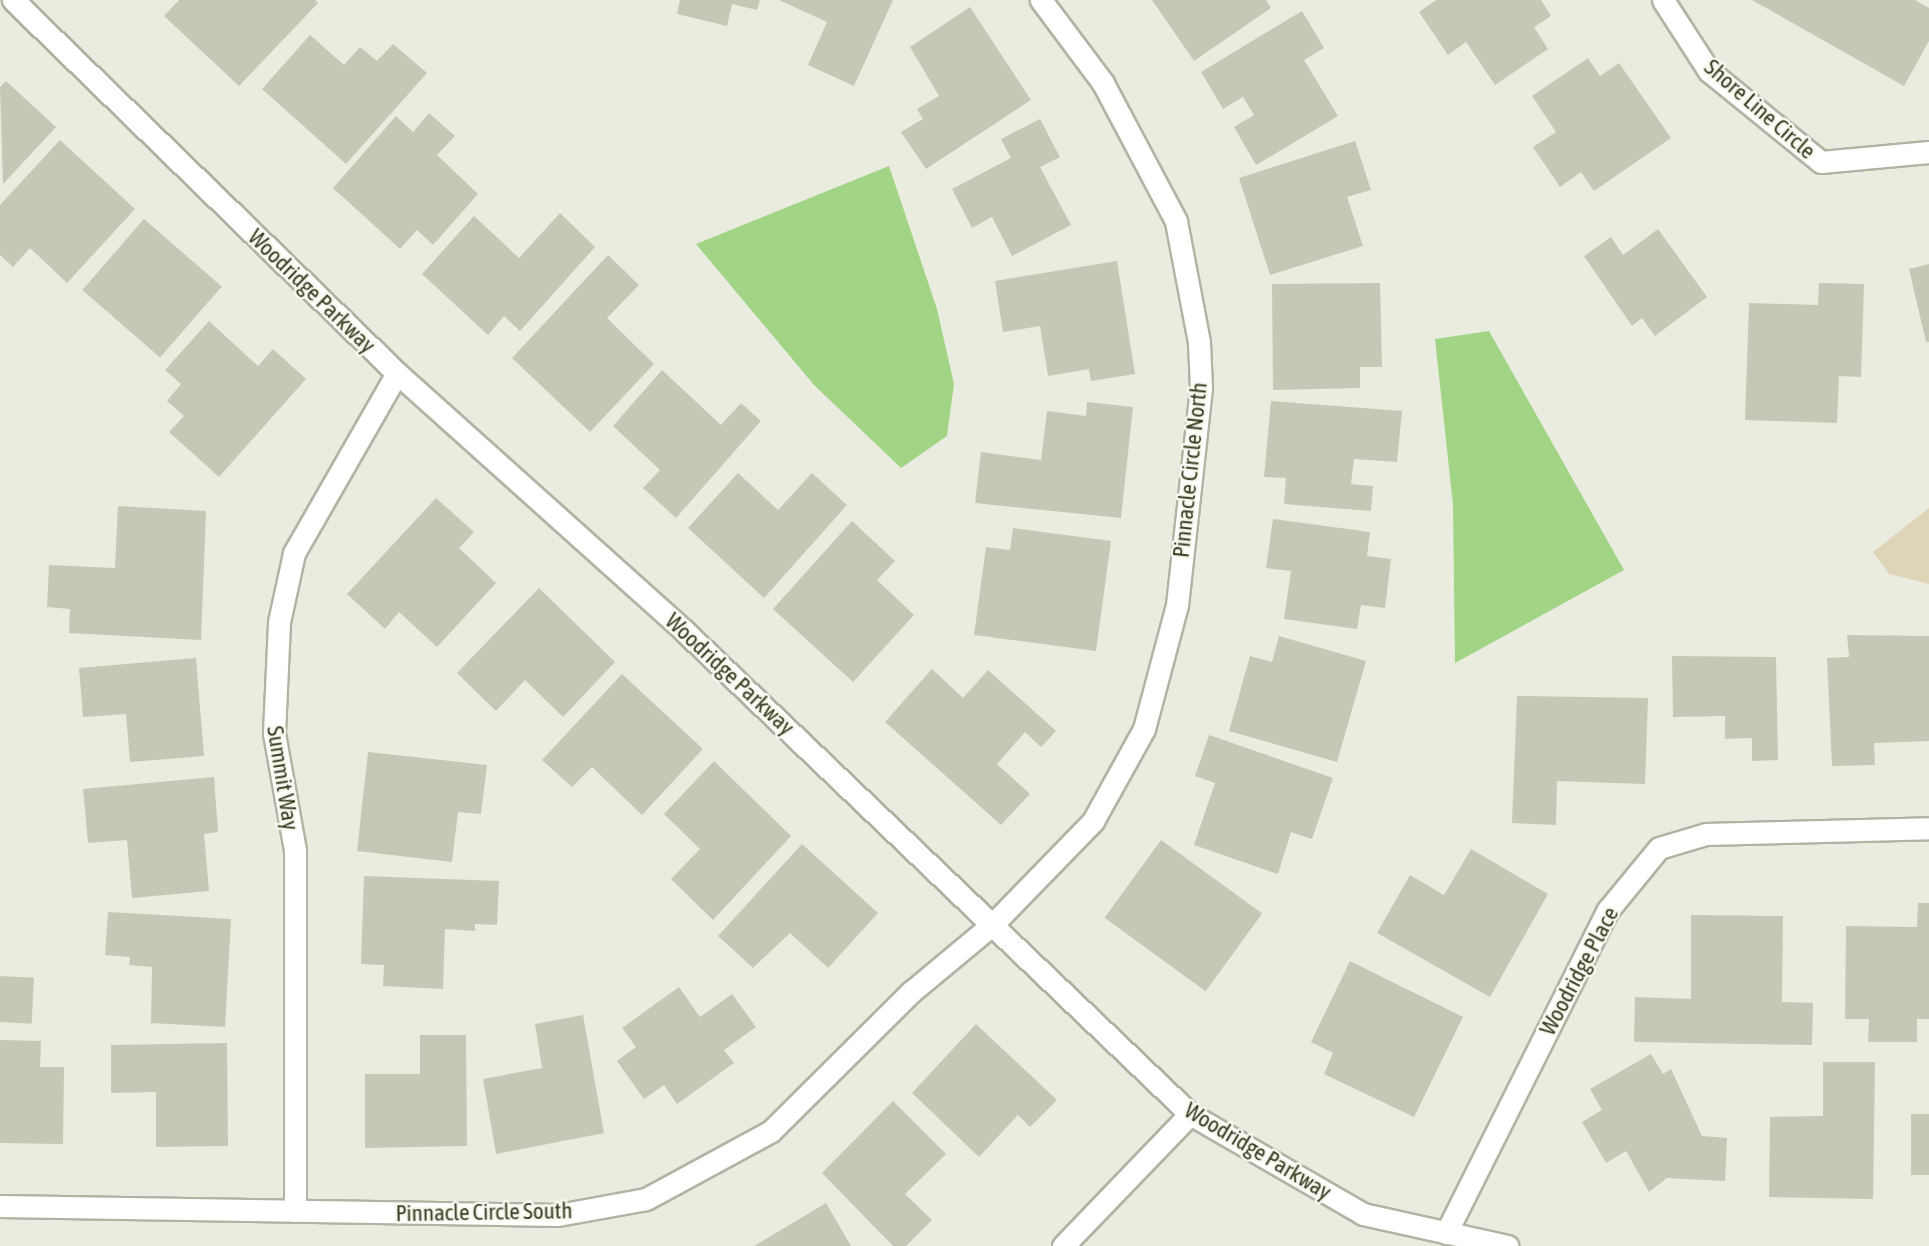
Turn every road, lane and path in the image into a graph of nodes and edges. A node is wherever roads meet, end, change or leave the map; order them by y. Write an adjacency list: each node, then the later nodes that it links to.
1 (13, 0): 5 (street, Woodridge Parkway)
2 (1041, 0): 7 (street, Pinnacle Circle North)
3 (1663, 0): 4 (street, Shore Line Circle)
4 (1929, 152)
5 (397, 373): 7 (street, Woodridge Parkway); 10 (street, Summit Way)
6 (1929, 828): 11 (street, Woodridge Place)
7 (993, 923): 8 (street, Woodridge Parkway); 10 (street, Pinnacle Circle South)
8 (1190, 1114): 11 (street, Woodridge Parkway); 12 (street)
9 (0, 1206): 10 (street, Pinnacle Circle South)
10 (295, 1211)
11 (1446, 1233): 13 (street, Woodridge Parkway)
12 (1063, 1246)
13 (1507, 1246)

